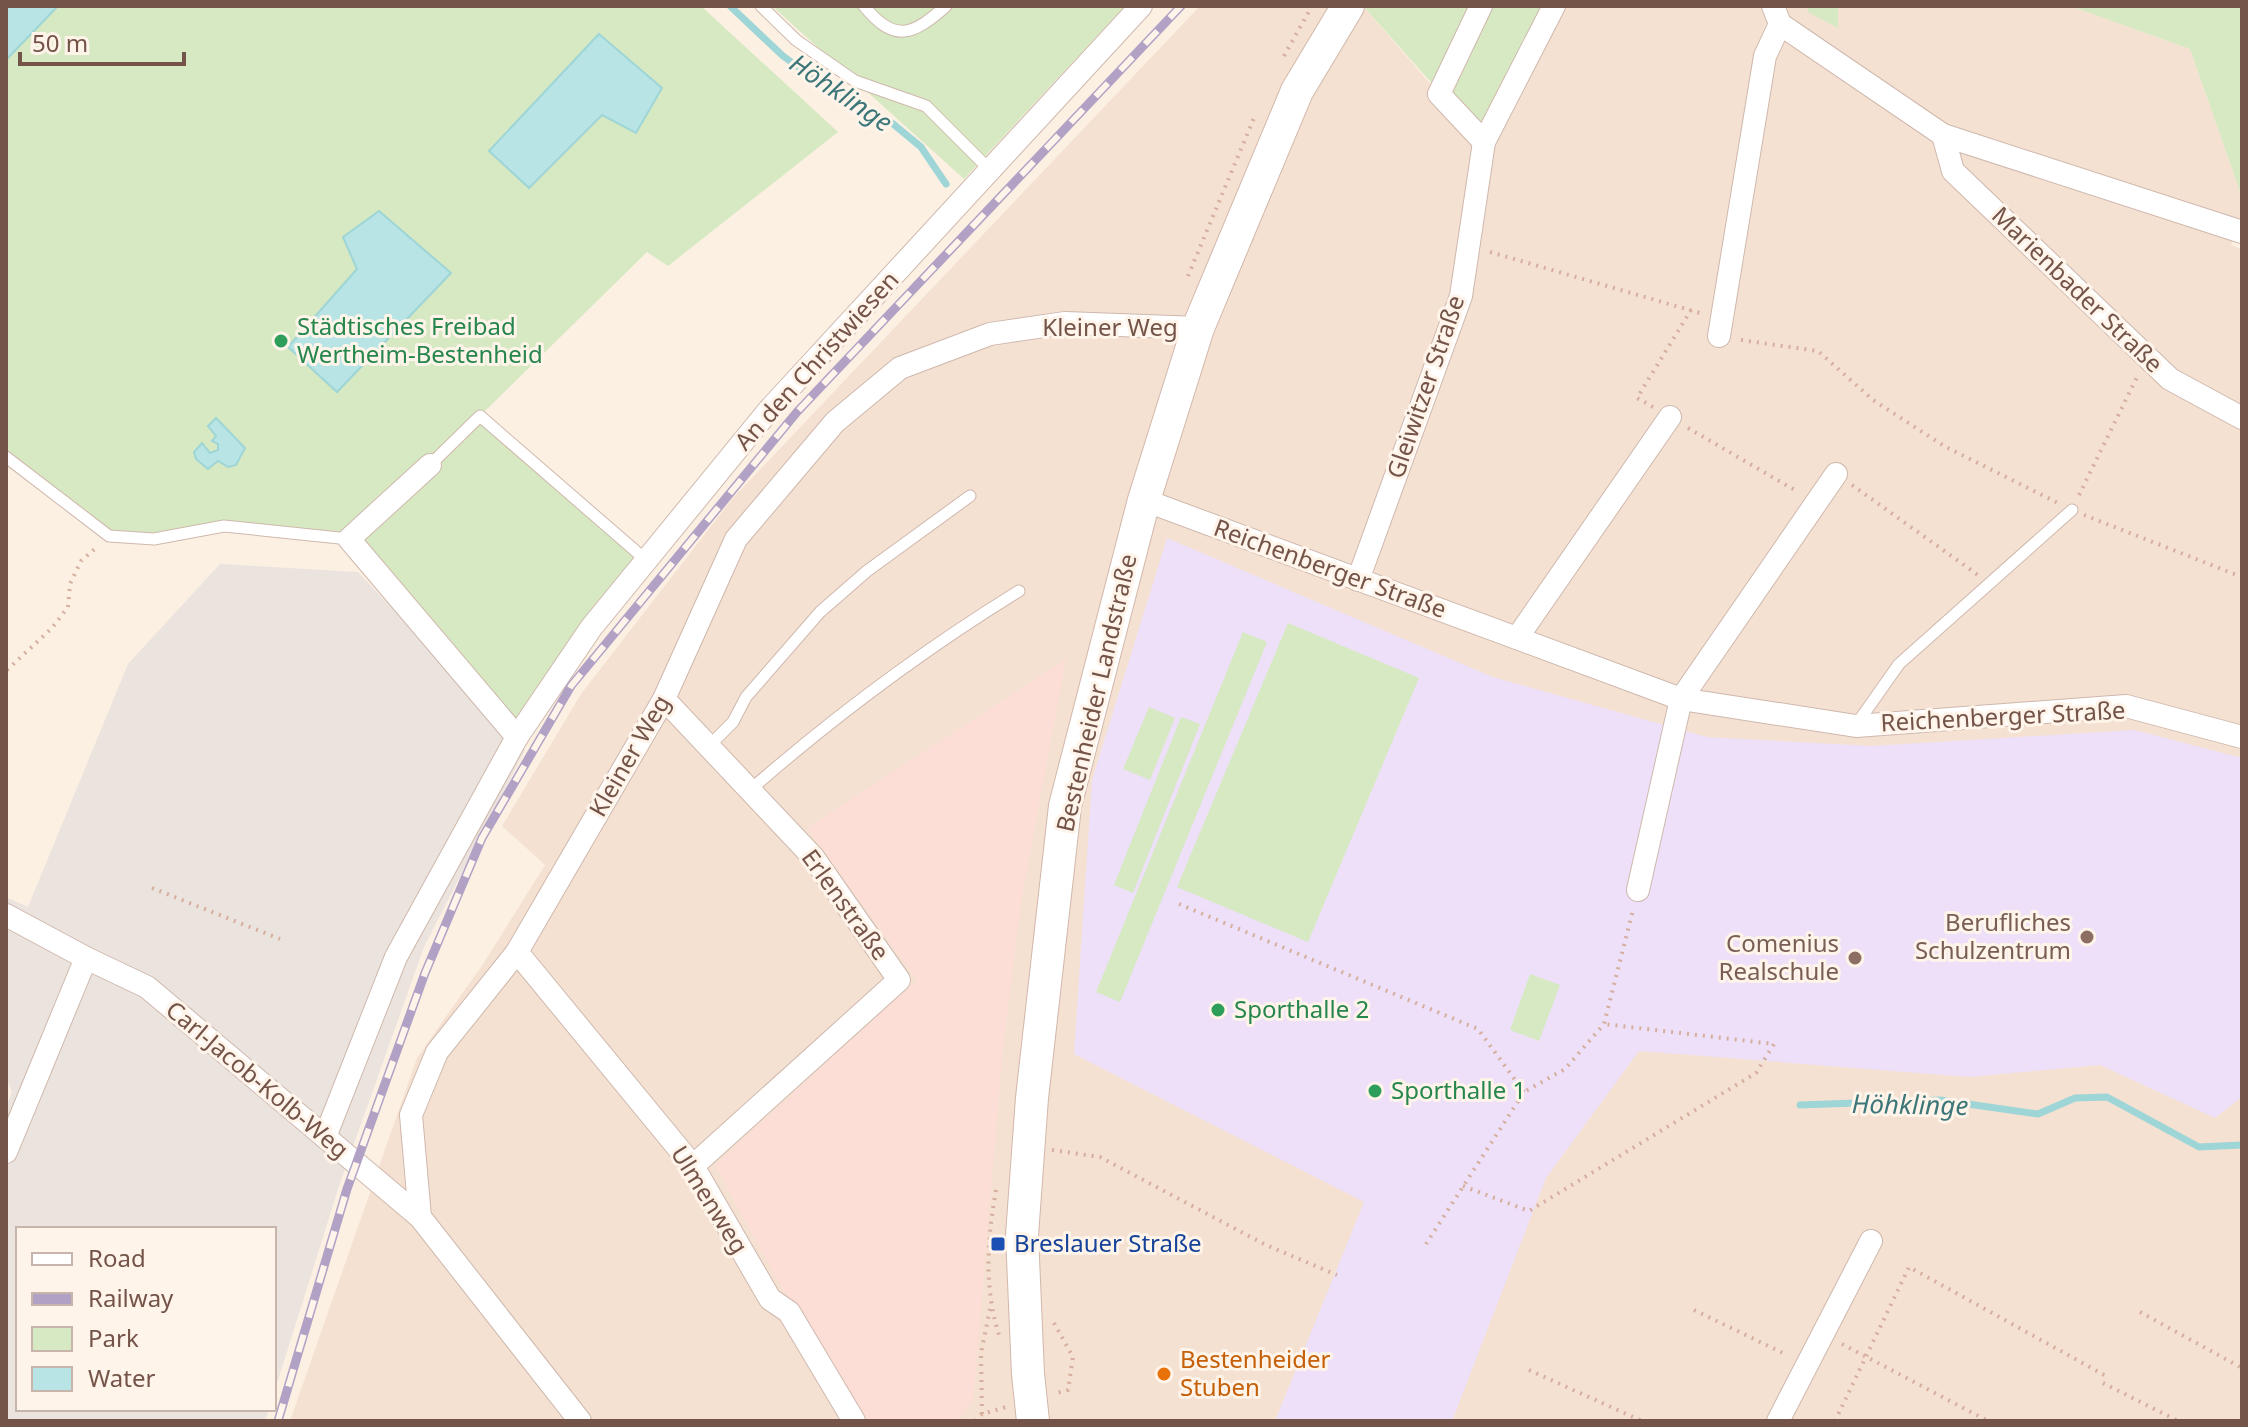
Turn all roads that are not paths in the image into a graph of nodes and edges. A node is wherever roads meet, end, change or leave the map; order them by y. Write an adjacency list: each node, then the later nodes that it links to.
1 (761, 6): 11 (lane)
2 (864, 6): 3 (lane)
3 (946, 6)
4 (1141, 6): 11 (street, An den Christwiesen)
5 (1348, 6): 14 (main road, Bestenheider Landstraße)
6 (1481, 6): 10 (street)
7 (1554, 6): 10 (street, Gleiwitzer Straße)
8 (1776, 15): 9 (street); 13 (street)
9 (1943, 135): 12 (street); 16 (street, Marienbader Straße)
10 (1484, 142): 25 (street, Gleiwitzer Straße)
11 (990, 170): 24 (street, An den Christwiesen)
12 (2242, 232)
13 (1721, 327)
14 (1198, 328): 21 (main road, Bestenheider Landstraße); 28 (street, Kleiner Weg)
15 (1670, 417): 27 (street)
16 (2242, 418)
17 (6, 457): 23 (lane)
18 (430, 465): 23 (street); 24 (lane)
19 (1836, 474): 29 (street)
20 (970, 496): 33 (lane)
21 (1144, 500): 25 (street, Reichenberger Straße); 46 (main road, Bestenheider Landstraße, bridge)
22 (2072, 510): 30 (lane, Reichenberger Straße)
23 (349, 539): 31 (street)
24 (646, 560): 31 (street, An den Christwiesen)
25 (1358, 580): 27 (street, Reichenberger Straße)
26 (1019, 591): 34 (lane)
27 (1517, 638): 29 (street, Reichenberger Straße)
28 (664, 699): 33 (street, Erlenstraße); 37 (street, Kleiner Weg)
29 (1681, 699): 30 (street, Reichenberger Straße); 35 (street)
30 (1856, 726): 32 (street, Reichenberger Straße)
31 (517, 737): 39 (street, An den Christwiesen)
32 (2242, 737)
33 (709, 746): 34 (street, Erlenstraße)
34 (750, 790): 41 (street, Erlenstraße)
35 (1638, 890)
36 (6, 915): 38 (street, Carl-Jacob-Kolb-Weg)
37 (517, 952): 41 (street, Ulmenweg); 42 (street, Kleiner Weg)
38 (86, 958): 39 (street, Carl-Jacob-Kolb-Weg); 40 (street)
39 (325, 1137): 42 (street, Carl-Jacob-Kolb-Weg)
40 (6, 1152)
41 (693, 1166): 45 (street, Ulmenweg)
42 (420, 1217): 44 (street)
43 (1871, 1241): 47 (street)
44 (580, 1421)
45 (854, 1421)
46 (1033, 1421)
47 (1778, 1421)

